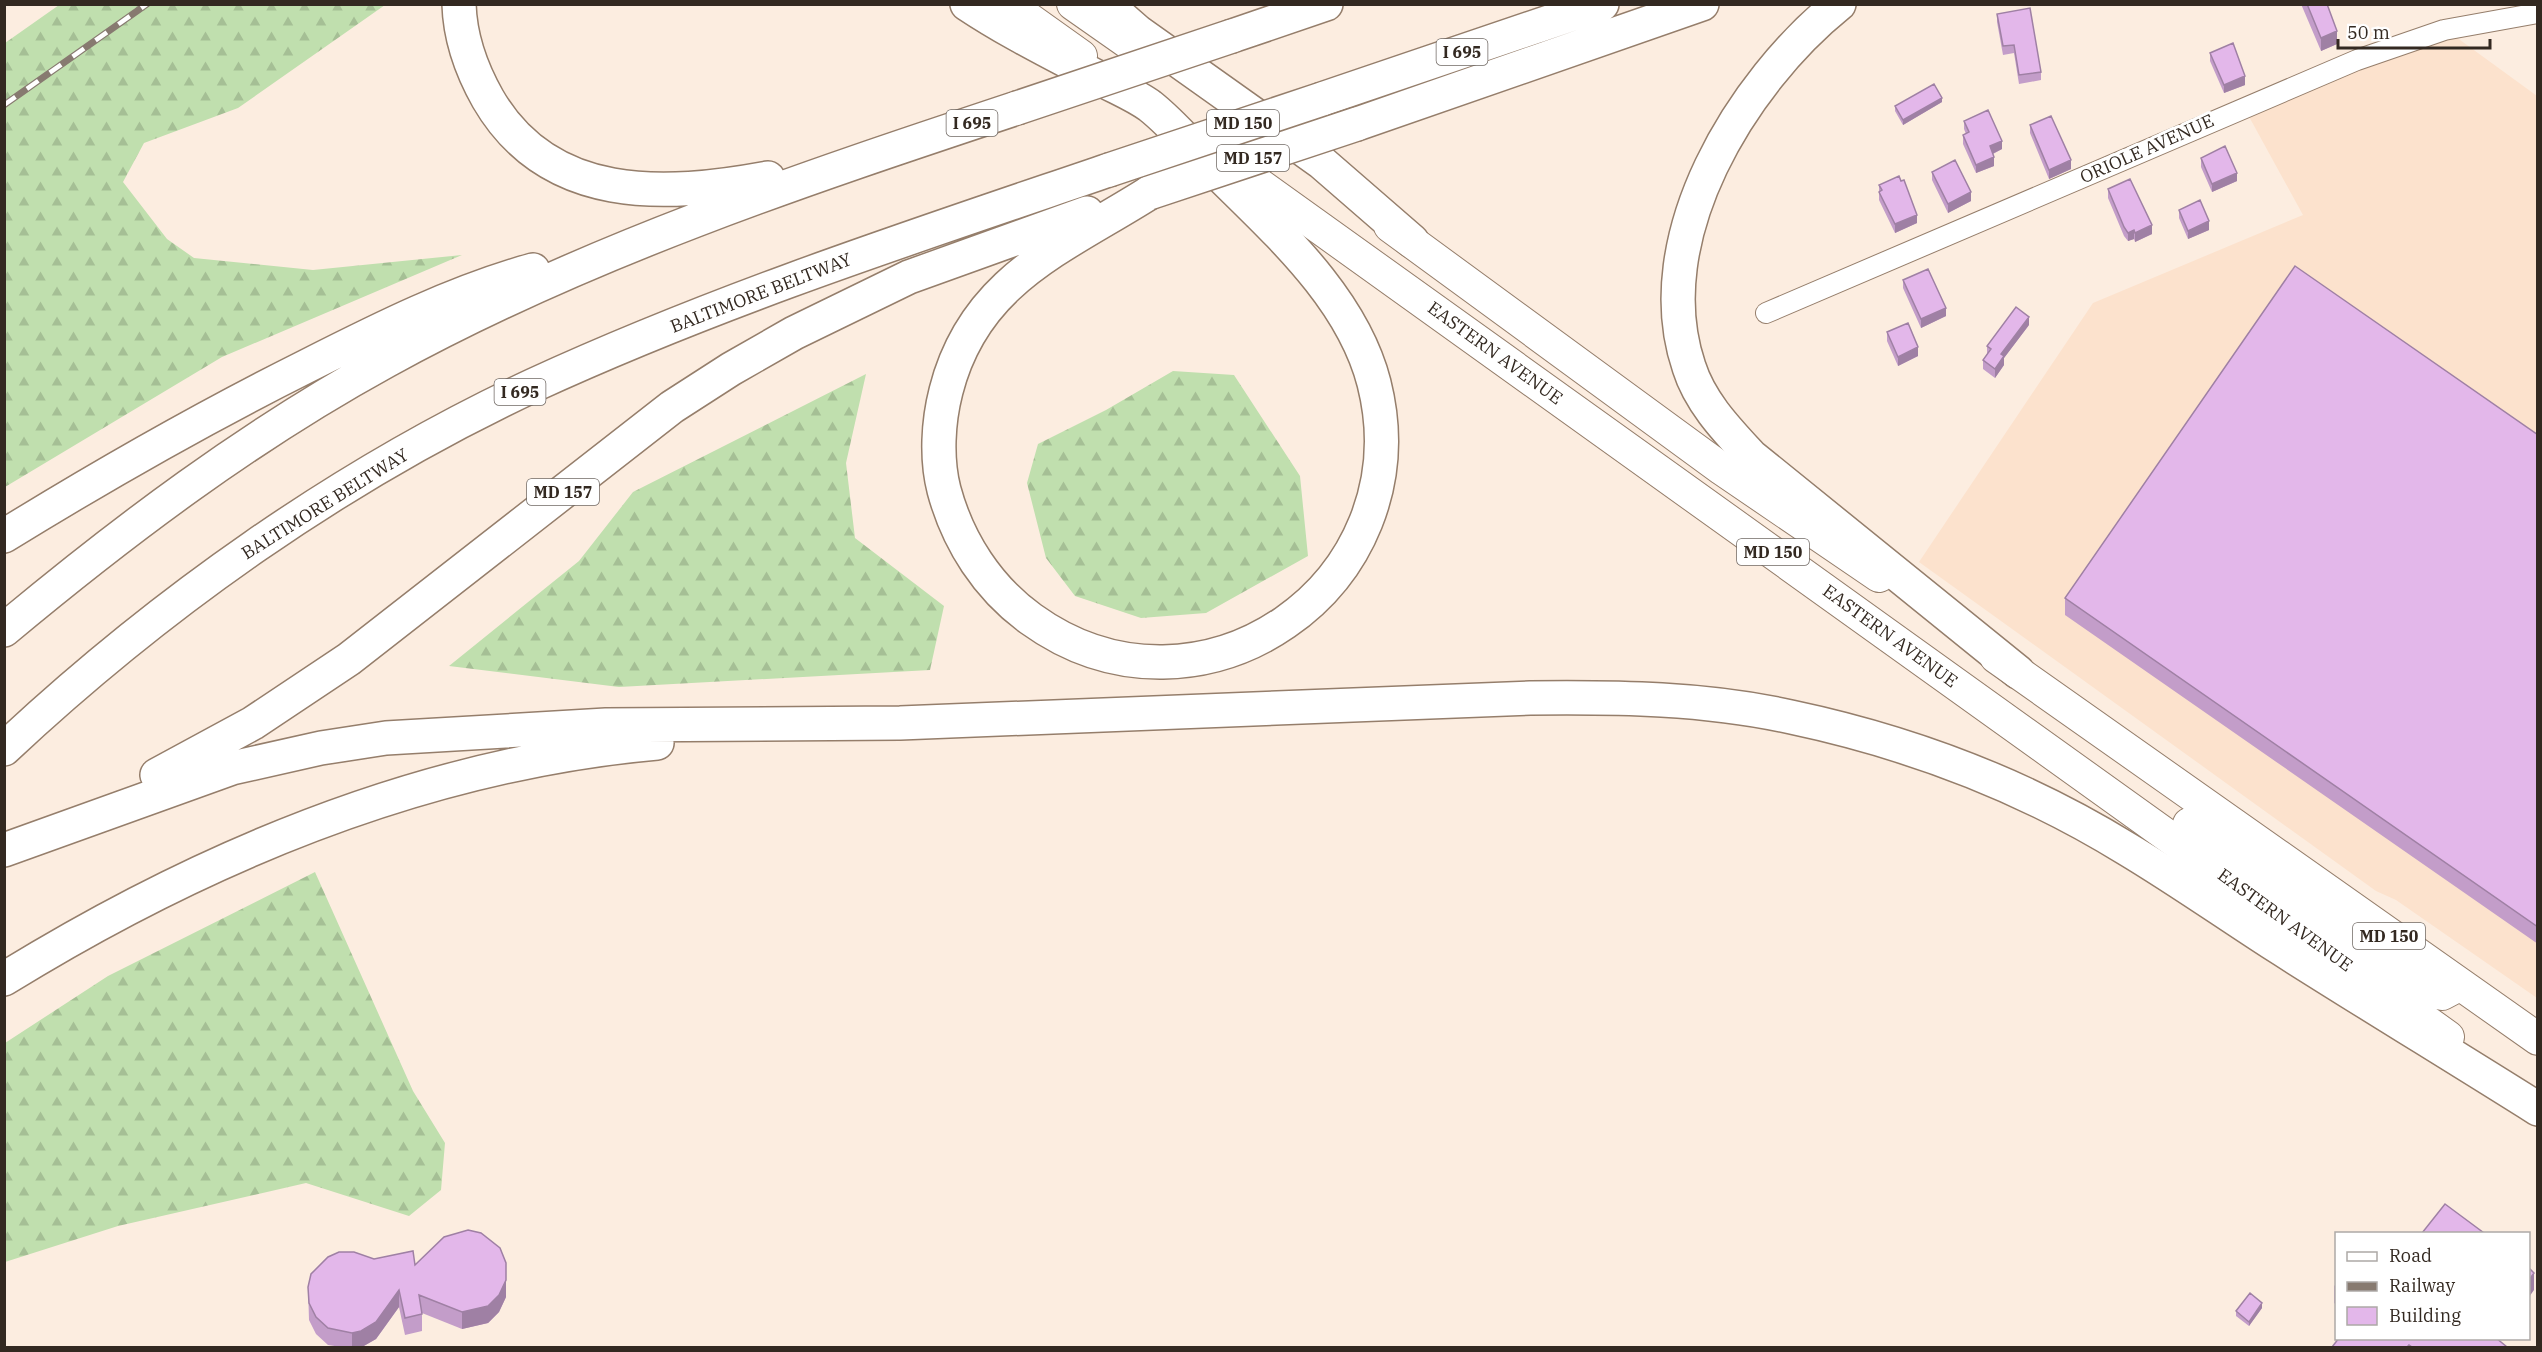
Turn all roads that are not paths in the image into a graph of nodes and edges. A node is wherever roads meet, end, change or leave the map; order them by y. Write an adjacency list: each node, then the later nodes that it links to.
1 (459, 4): 14 (highway)
2 (967, 4): 13 (highway)
3 (1008, 4): 13 (main road, EASTERN AVENUE / MD 150)
4 (1073, 4): 17 (main road, MD 150)
5 (1106, 4): 17 (highway)
6 (1260, 4): 12 (highway)
7 (1326, 4): 12 (highway, I 695)
8 (1602, 4): 24 (highway, BALTIMORE BELTWAY / I 695, bridge)
9 (1702, 4): 15 (highway, MD 157, bridge)
10 (1839, 4): 21 (highway)
11 (2538, 13): 18 (street, ORIOLE AVENUE)
12 (1223, 30): 14 (highway, I 695, bridge)
13 (1149, 105): 15 (highway); 22 (main road, EASTERN AVENUE / MD 150)
14 (856, 162): 16 (highway, I 695)
15 (1149, 193): 25 (highway, MD 157)
16 (654, 237): 19 (highway); 20 (highway, I 695)
17 (1412, 241): 21 (main road, MD 150)
18 (1766, 313)
19 (4, 536)
20 (4, 630)
21 (2018, 672): 28 (main road, MD 150)
22 (1968, 692): 28 (main road); 30 (main road, EASTERN AVENUE / MD 150)
23 (900, 723): 26 (highway); 27 (highway); 31 (highway)
24 (4, 749)
25 (4, 842)
26 (4, 850)
27 (4, 979)
28 (2459, 985): 29 (main road, MD 150)
29 (2538, 1039)
30 (2538, 1101)
31 (2538, 1109)

